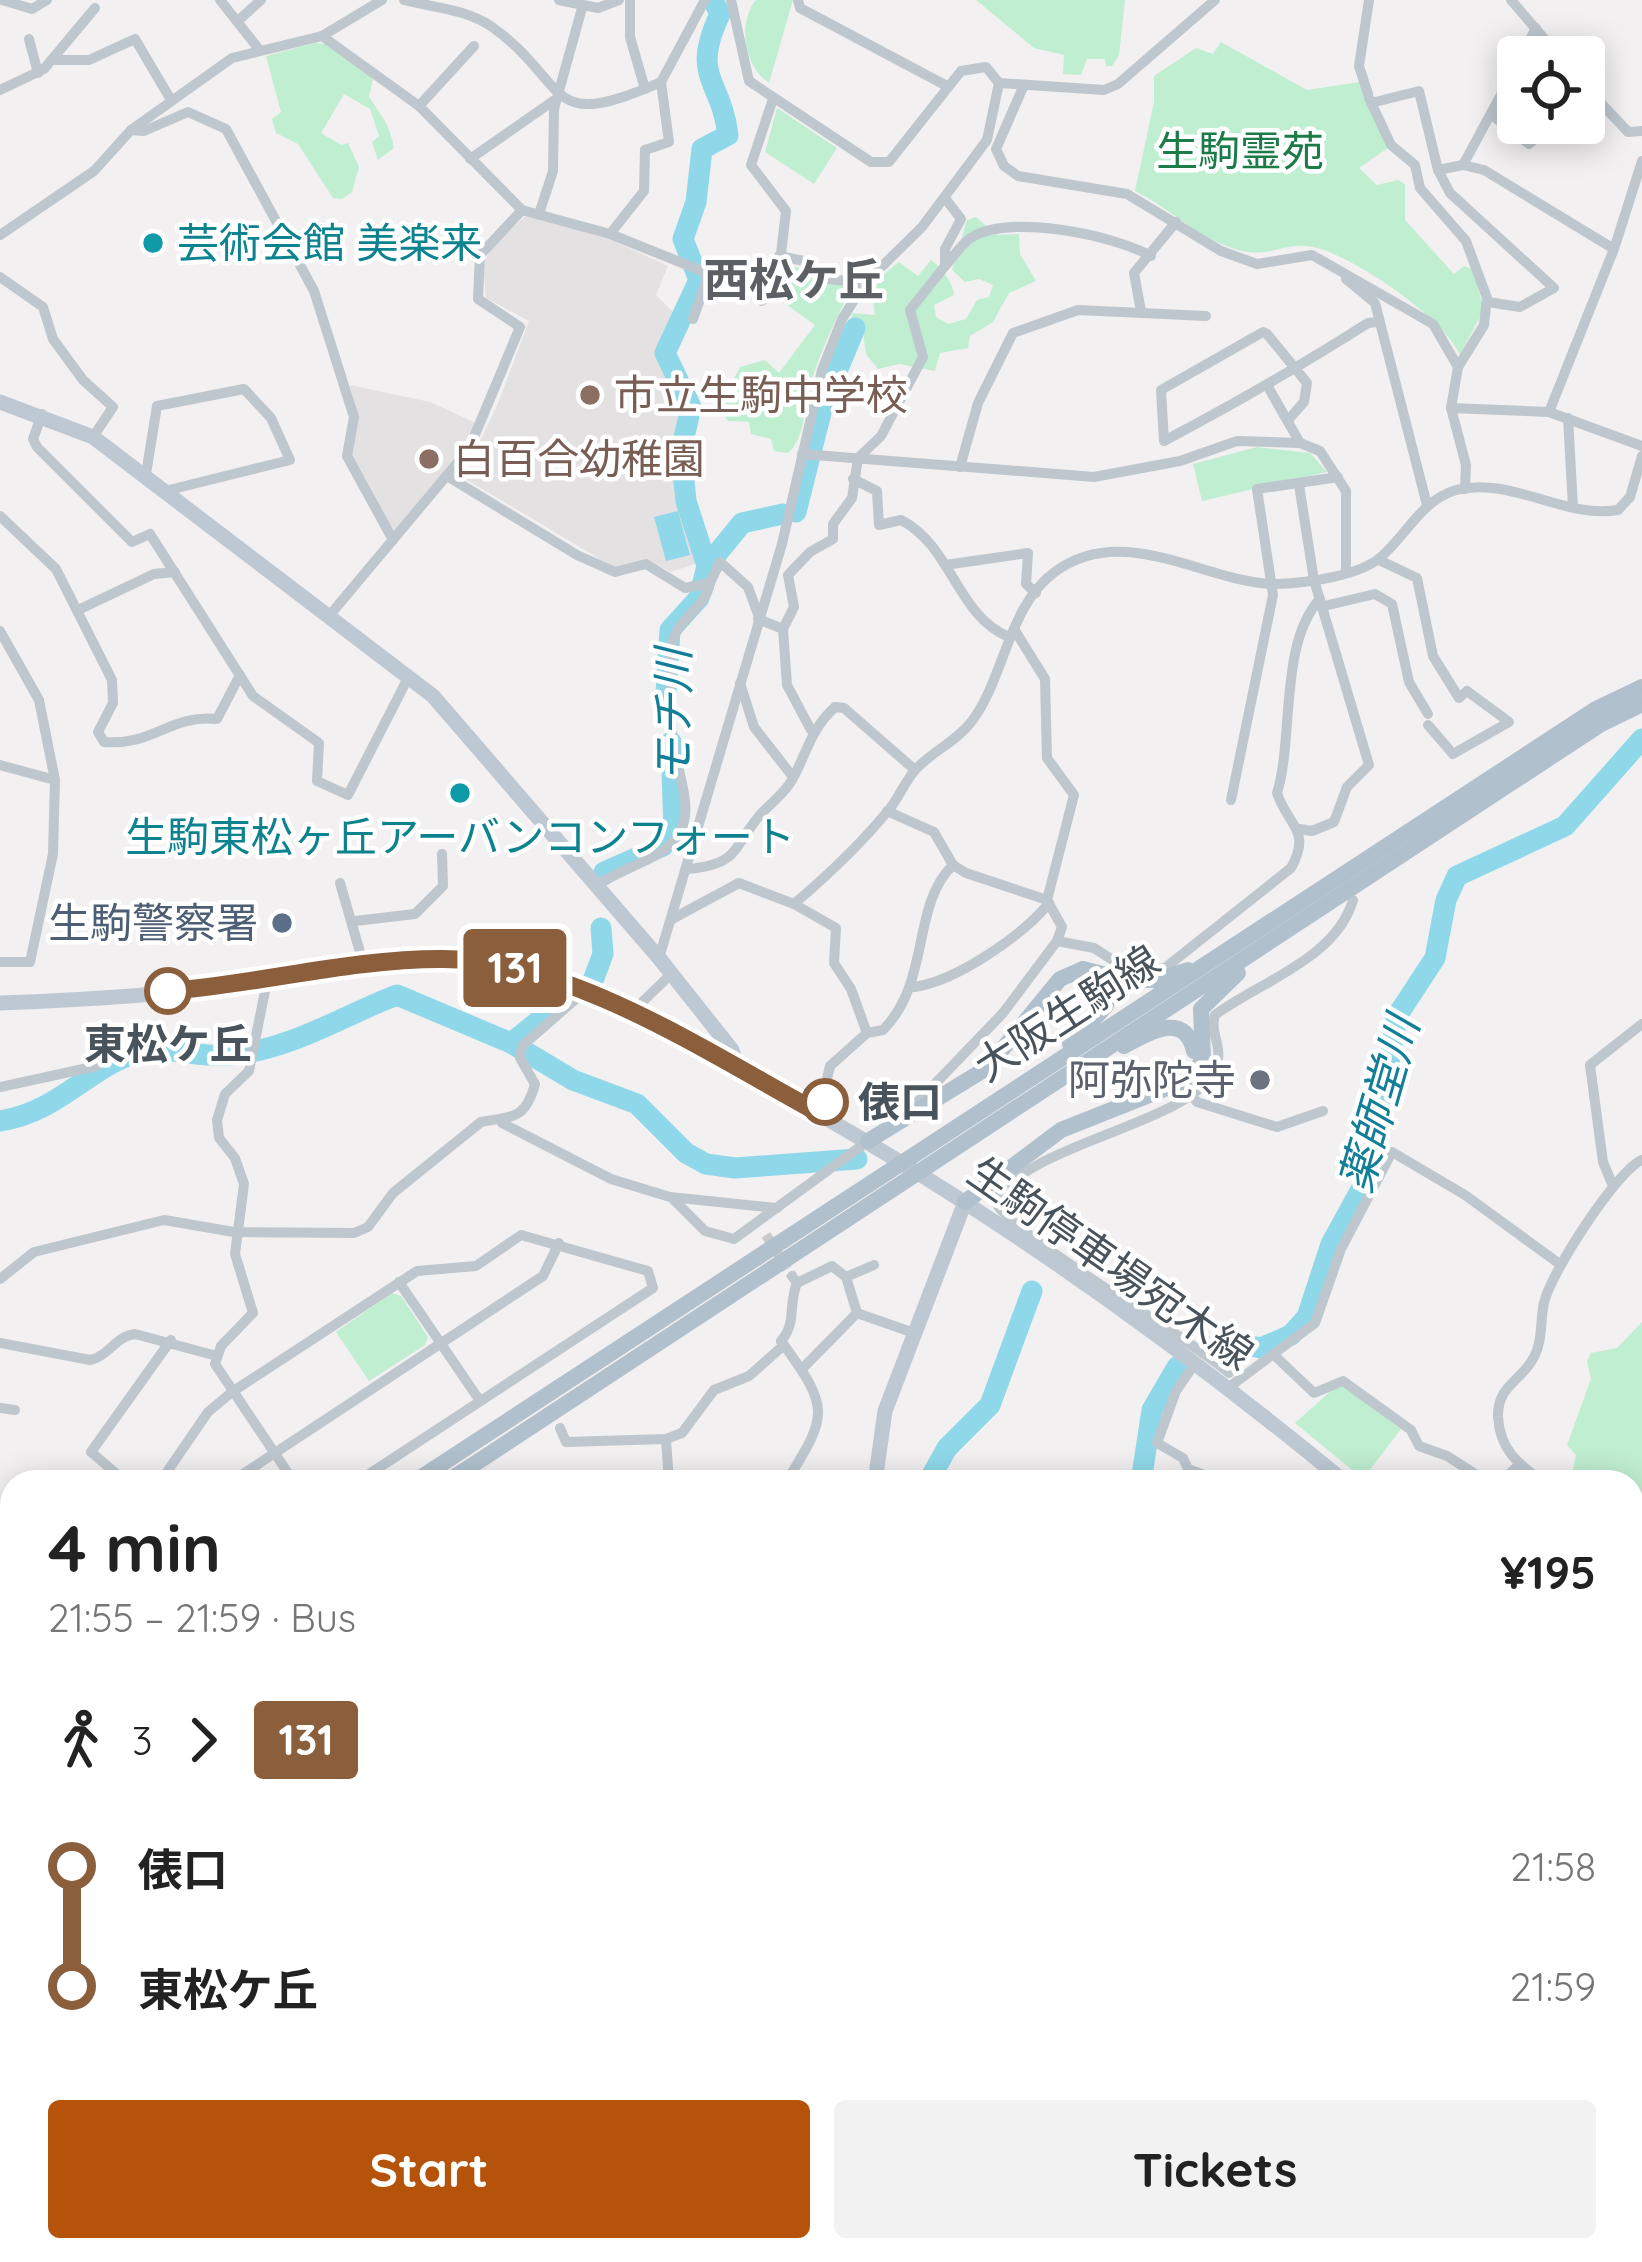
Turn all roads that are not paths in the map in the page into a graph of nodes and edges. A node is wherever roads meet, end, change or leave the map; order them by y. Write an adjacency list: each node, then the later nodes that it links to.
1 (2, 0): 2 (street)
2 (47, 0)
3 (220, 0): 19 (street)
4 (261, 0): 19 (street)
5 (382, 0): 21 (street)
6 (404, 0): 16 (street)
7 (559, 0): 18 (street)
8 (619, 0): 18 (street)
9 (630, 0): 33 (street)
10 (705, 0): 29 (street)
11 (731, 0): 37 (street)
12 (798, 0): 31 (street)
13 (1215, 0): 32 (street)
14 (1370, 0): 36 (street)
15 (1511, 0): 20 (street)
16 (461, 5): 35 (street)
17 (95, 8): 27 (street)
18 (582, 8): 35 (street)
19 (240, 19): 26 (street)
20 (1535, 28): 22 (street); 23 (street)
21 (322, 36): 26 (street); 40 (street)
22 (1531, 36)
23 (1542, 36)
24 (29, 39): 28 (street)
25 (474, 46): 40 (street)
26 (258, 48): 38 (street)
27 (52, 60): 28 (street); 38 (street)
28 (38, 74): 34 (street)
29 (661, 82): 33 (street); 54 (street)
30 (999, 83): 31 (street); 32 (street); 50 (street)
31 (945, 85): 37 (street)
32 (1024, 85): 53 (street)
33 (645, 89): 35 (street)
34 (0, 90)
35 (559, 98): 46 (street); 52 (street)
36 (1369, 98): 49 (street); 66 (street)
37 (773, 99): 57 (street)
38 (171, 100): 44 (street)
39 (1497, 105): 42 (street)
40 (419, 106): 46 (street)
41 (1605, 110): 45 (street)
42 (1492, 115): 43 (street); 48 (street)
43 (1497, 119)
44 (131, 130): 55 (street); 97 (street)
45 (1642, 131)
46 (470, 159): 51 (street)
47 (1642, 161): 56 (street)
48 (1462, 165): 49 (street); 56 (street)
49 (1438, 170): 66 (street)
50 (945, 198): 59 (street); 63 (street)
51 (522, 210): 52 (street); 88 (street)
52 (538, 214): 54 (street)
53 (1176, 222): 58 (street); 60 (street)
54 (610, 233): 61 (street)
55 (0, 235)
56 (1614, 249): 76 (street)
57 (779, 256): 63 (street); 65 (street)
58 (1151, 256): 59 (street); 67 (street)
59 (945, 266): 85 (street)
60 (1340, 269): 70 (street); 71 (street)
61 (707, 276): 64 (street); 69 (street)
62 (0, 278): 80 (street)
63 (865, 283): 83 (street)
64 (741, 296)
65 (762, 302)
66 (1488, 302): 71 (street)
67 (1141, 311): 68 (street); 86 (street)
68 (1206, 316)
69 (693, 319)
70 (1378, 322): 72 (street); 94 (street)
71 (1458, 367): 75 (street)
72 (1294, 369): 73 (street); 73 (street); 79 (street)
73 (1267, 385): 79 (street)
74 (0, 402): 77 (main road)
75 (1451, 408): 76 (street); 92 (street)
76 (1549, 412): 78 (street)
77 (42, 414): 80 (main road); 101 (street)
78 (1568, 418): 82 (street); 95 (street)
79 (1289, 419): 81 (street)
80 (93, 437): 87 (main road)
81 (1300, 443): 86 (street); 89 (street)
82 (1642, 446)
83 (807, 455): 85 (street); 109 (street)
84 (1642, 456): 95 (street)
85 (856, 462): 86 (street); 90 (street)
86 (960, 466)
87 (146, 474): 93 (main road); 93 (street)
88 (447, 476): 97 (street); 103 (street)
89 (1338, 477): 91 (street); 100 (street)
90 (853, 479): 99 (street); 110 (street)
91 (1299, 484): 102 (street); 104 (street)
92 (1465, 489): 94 (street); 95 (street)
93 (169, 490): 108 (main road)
94 (1427, 506): 98 (street)
95 (1573, 507)
96 (0, 516): 107 (street)
97 (393, 540): 108 (street)
98 (1379, 560): 100 (street); 106 (street)
99 (946, 565): 105 (street); 112 (street)
100 (1346, 571): 102 (street)
101 (175, 572): 107 (street); 113 (street)
102 (1314, 580): 104 (street); 106 (street)
103 (705, 584): 109 (street); 130 (street)
104 (1274, 584): 105 (street); 123 (street)
105 (1036, 593): 112 (street)
106 (1322, 602): 125 (street); 125 (street)
107 (78, 610): 113 (street)
108 (329, 616): 114 (main road)
109 (759, 618): 110 (street); 115 (street)
110 (782, 629): 118 (street)
111 (0, 631): 122 (street)
112 (1012, 633): 120 (street); 133 (street)
113 (240, 675): 114 (street)
114 (409, 676): 130 (main road)
115 (740, 683): 121 (street); 128 (street)
116 (1642, 686): 140 (main road, 大阪生駒線)
117 (1642, 704): 135 (main road, 大阪生駒線)
118 (811, 730): 120 (street); 121 (street)
119 (0, 765): 122 (street)
120 (915, 770): 124 (street)
121 (794, 777): 128 (street)
122 (55, 780): 142 (street)
123 (1231, 800)
124 (887, 811): 127 (street); 131 (street)
125 (1300, 829): 139 (street)
126 (442, 854): 138 (street)
127 (953, 865): 133 (street); 147 (street)
128 (688, 869): 137 (street)
129 (340, 883): 138 (street)
130 (598, 886): 141 (main road)
131 (810, 890): 134 (street); 136 (street)
132 (1354, 901): 156 (street)
133 (1048, 902): 139 (street); 147 (street)
134 (794, 904): 136 (street); 137 (street)
135 (1312, 911): 156 (main road); 157 (main road, 大阪生駒線)
136 (815, 916): 152 (street)
137 (672, 919): 141 (street)
138 (355, 921): 143 (street)
139 (1058, 941): 160 (street)
140 (1235, 946): 144 (main road); 157 (main road, 大阪生駒線)
141 (659, 958): 145 (main road)
142 (0, 962)
143 (364, 968): 146 (main road, 生駒停車場宛木線); 148 (main road, 生駒停車場宛木線)
144 (1082, 969): 157 (main road); 160 (main road)
145 (669, 976): 150 (street); 154 (main road)
146 (267, 981): 149 (main road, 生駒停車場宛木線); 169 (street)
147 (914, 986): 152 (street)
148 (585, 991): 150 (main road, 生駒停車場宛木線); 161 (street)
149 (0, 1003)
150 (632, 1012): 154 (main road, 生駒停車場宛木線)
151 (1642, 1024): 165 (street)
152 (867, 1033): 159 (street)
153 (97, 1066): 155 (street)
154 (738, 1069): 159 (main road, 生駒停車場宛木線)
155 (0, 1087)
156 (1186, 1090): 157 (main road); 158 (street); 167 (main road); 186 (street)
157 (1018, 1095): 164 (main road, 大阪生駒線)
158 (1323, 1111)
159 (819, 1113): 162 (main road, 生駒停車場宛木線)
160 (900, 1121): 162 (main road)
161 (502, 1123): 166 (street); 169 (street)
162 (868, 1141): 167 (main road, 生駒停車場宛木線); 168 (street)
163 (1642, 1160): 165 (street)
164 (894, 1179): 200 (main road, 大阪生駒線); 201 (main road, 大阪生駒線)
165 (1613, 1186): 172 (street)
166 (670, 1197): 168 (street); 168 (street)
167 (965, 1202): 177 (main road); 184 (main road, 生駒停車場宛木線)
168 (777, 1208)
169 (234, 1232): 174 (street); 183 (street)
170 (559, 1243): 175 (street); 179 (street); 188 (street)
171 (874, 1265): 173 (street)
172 (1561, 1265): 182 (street); 194 (street)
173 (846, 1277): 176 (street); 181 (street)
174 (0, 1279)
175 (399, 1282): 179 (street); 187 (street)
176 (857, 1313): 177 (street); 185 (street)
177 (914, 1333): 204 (main road)
178 (171, 1340): 180 (street); 183 (street); 195 (street)
179 (440, 1342): 188 (street); 193 (street)
180 (0, 1343)
181 (784, 1345): 185 (street); 192 (street)
182 (1273, 1354): 186 (street); 207 (street)
183 (217, 1356): 187 (street)
184 (1196, 1362): 186 (main road, 生駒停車場宛木線); 205 (street)
185 (803, 1368): 203 (street)
186 (1228, 1380): 206 (main road, 生駒停車場宛木線)
187 (232, 1392): 193 (street); 196 (street)
188 (480, 1401): 199 (street)
189 (0, 1408): 190 (street)
190 (15, 1410)
191 (560, 1428): 192 (street)
192 (666, 1439): 202 (street)
193 (273, 1453): 197 (street); 198 (street)
194 (1520, 1465): 208 (street); 209 (street)
195 (112, 1470)
196 (168, 1470)
197 (248, 1470)
198 (285, 1470)
199 (376, 1470)
200 (433, 1470)
201 (465, 1470)
202 (668, 1470)
203 (794, 1470)
204 (876, 1470)
205 (1191, 1470)
206 (1331, 1470)
207 (1469, 1470)
208 (1514, 1470)
209 (1527, 1470)

